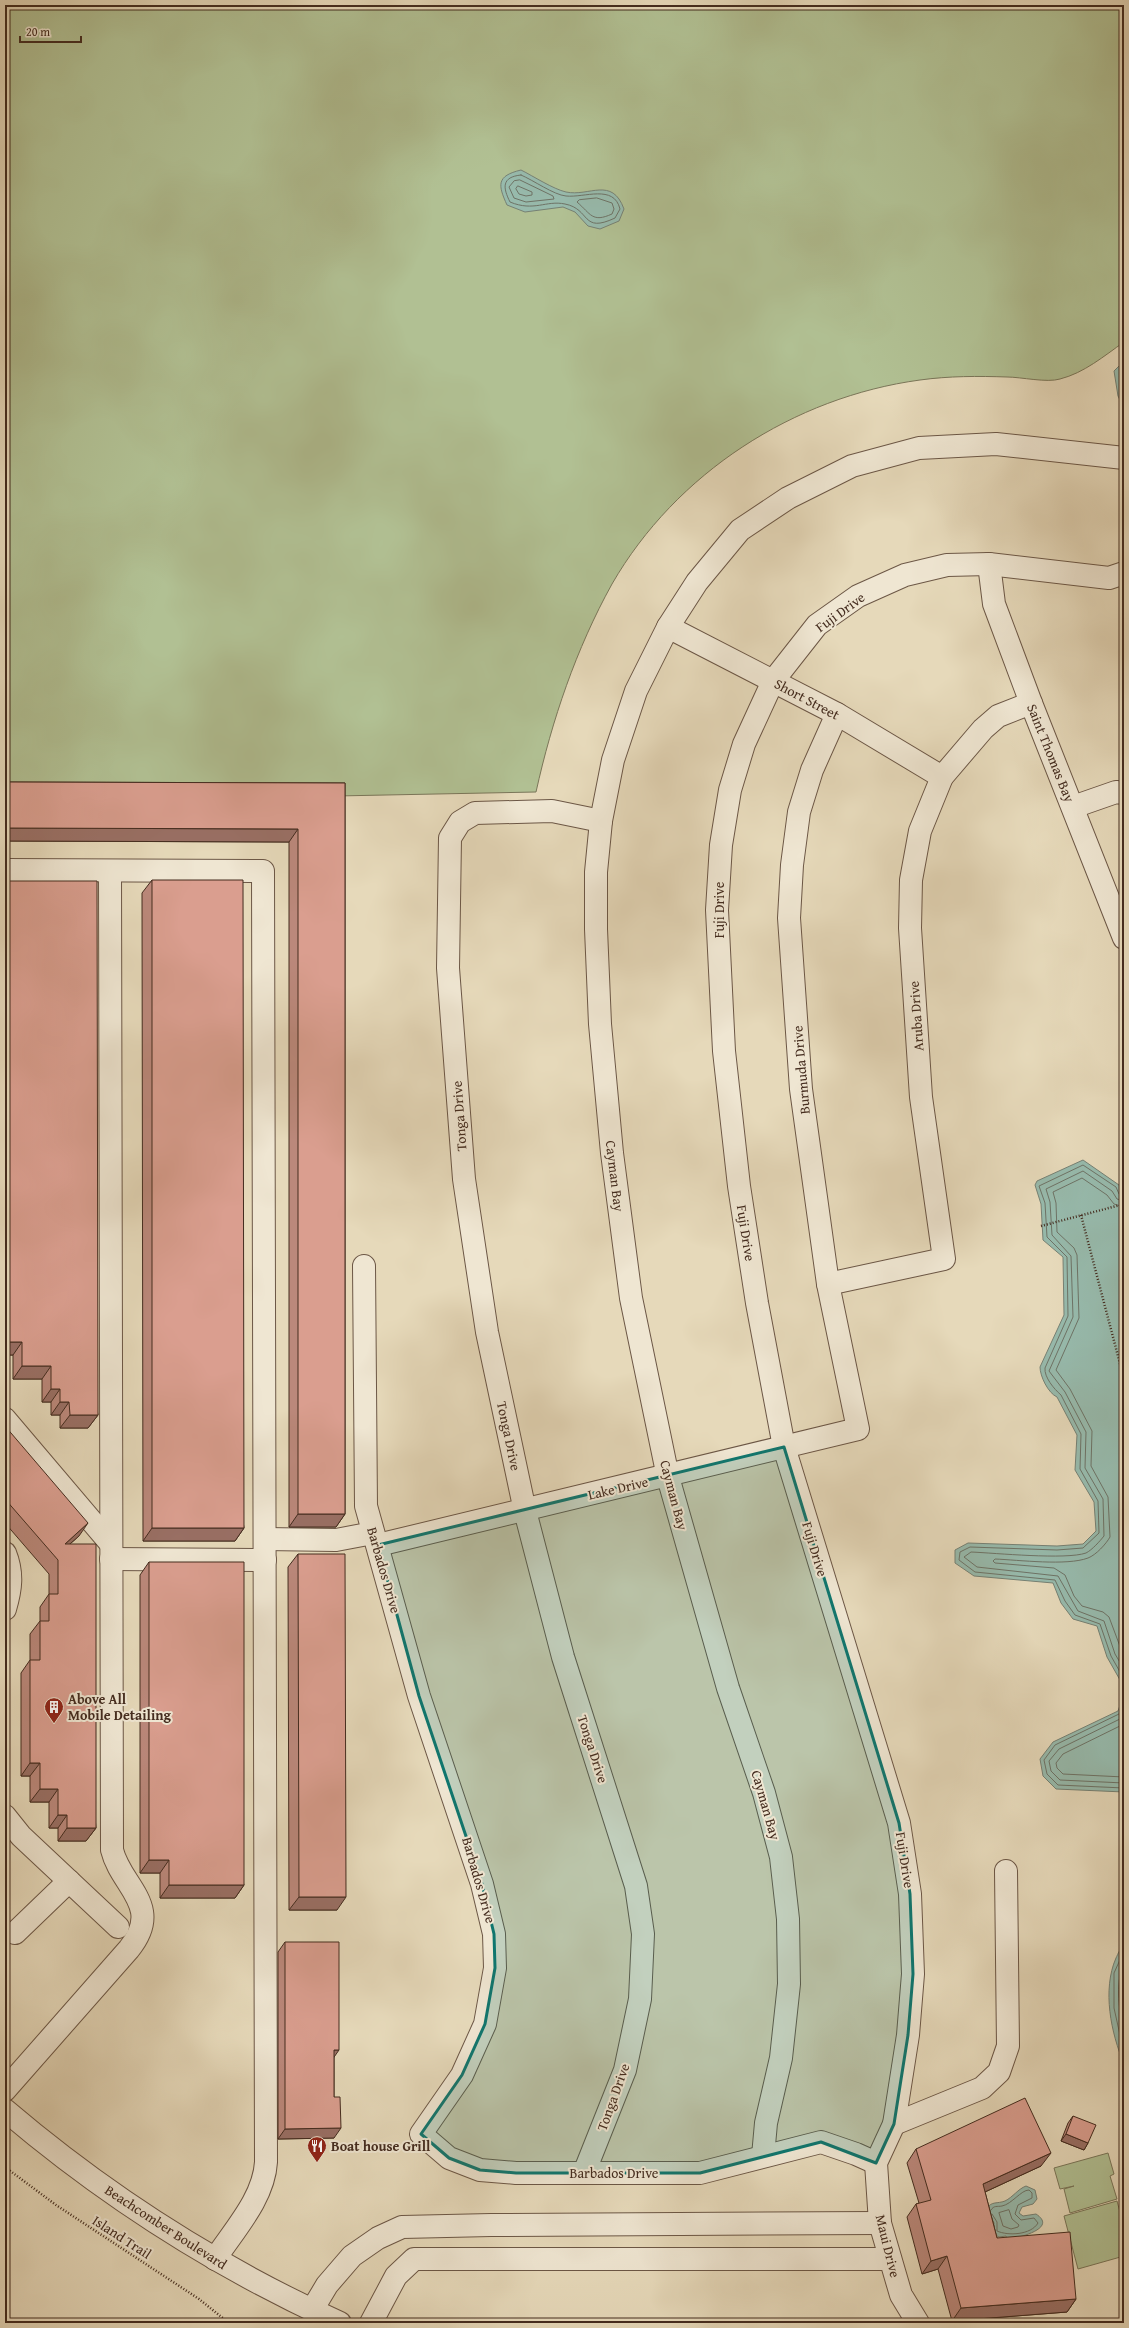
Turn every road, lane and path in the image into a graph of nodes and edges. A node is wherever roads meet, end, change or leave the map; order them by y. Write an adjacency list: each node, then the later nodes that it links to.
1 (1124, 458): 4 (street)
2 (990, 564): 3 (street, Fuji Drive); 5 (street, Fuji Drive); 6 (street, Saint Thomas Bay)
3 (1124, 574)
4 (668, 627): 5 (street, Short Street); 11 (street)
5 (773, 681): 7 (street, Short Street); 23 (street, Fuji Drive)
6 (1031, 703): 8 (street, Aruba Drive); 10 (street, Saint Thomas Bay)
7 (838, 714): 8 (street, Short Street); 19 (street, Burmuda Drive)
8 (942, 777): 19 (street, Aruba Drive)
9 (1124, 793): 10 (street)
10 (1073, 807): 14 (street, Saint Thomas Bay)
11 (601, 822): 24 (street, Cayman Bay); 25 (street, Tonga Drive)
12 (5, 870): 13 (street)
13 (110, 871): 27 (street); 28 (street)
14 (1124, 938)
15 (1124, 1204): 16 (path)
16 (1081, 1215): 17 (path); 20 (path)
17 (1041, 1226)
18 (364, 1266): 26 (street, Barbados Drive)
19 (828, 1284): 22 (street, Burmuda Drive)
20 (1124, 1379)
21 (5, 1418): 28 (street)
22 (858, 1429): 23 (street, Lake Drive)
23 (784, 1447): 24 (street, Lake Drive); 38 (street, Fuji Drive)
24 (668, 1477): 25 (street, Lake Drive); 39 (street, Cayman Bay)
25 (525, 1511): 26 (street, Lake Drive); 42 (street, Tonga Drive)
26 (375, 1540): 27 (street, Lake Drive); 42 (street, Barbados Drive)
27 (265, 1549): 28 (street, Lake Drive); 44 (street)
28 (111, 1551): 36 (street)
29 (5, 1553): 30 (street)
30 (5, 1609)
31 (8, 1826): 33 (street)
32 (1006, 1871): 38 (street)
33 (69, 1881): 34 (street); 35 (street)
34 (118, 1927)
35 (15, 1933)
36 (5, 2090)
37 (5, 2110): 44 (street, Beachcomber Boulevard)
38 (894, 2124): 40 (street, Fuji Drive)
39 (763, 2156): 40 (street, Barbados Drive); 42 (street, Barbados Drive)
40 (876, 2163): 43 (street, Maui Drive)
41 (5, 2167): 47 (path, Island Trail)
42 (584, 2173)
43 (880, 2223): 45 (street, Maui Drive); 46 (street)
44 (214, 2259): 46 (street, Beachcomber Boulevard)
45 (890, 2259): 49 (street); 50 (street, Maui Drive)
46 (312, 2310): 48 (street, Beachcomber Boulevard)
47 (229, 2323)
48 (340, 2323)
49 (371, 2323)
50 (918, 2323)

